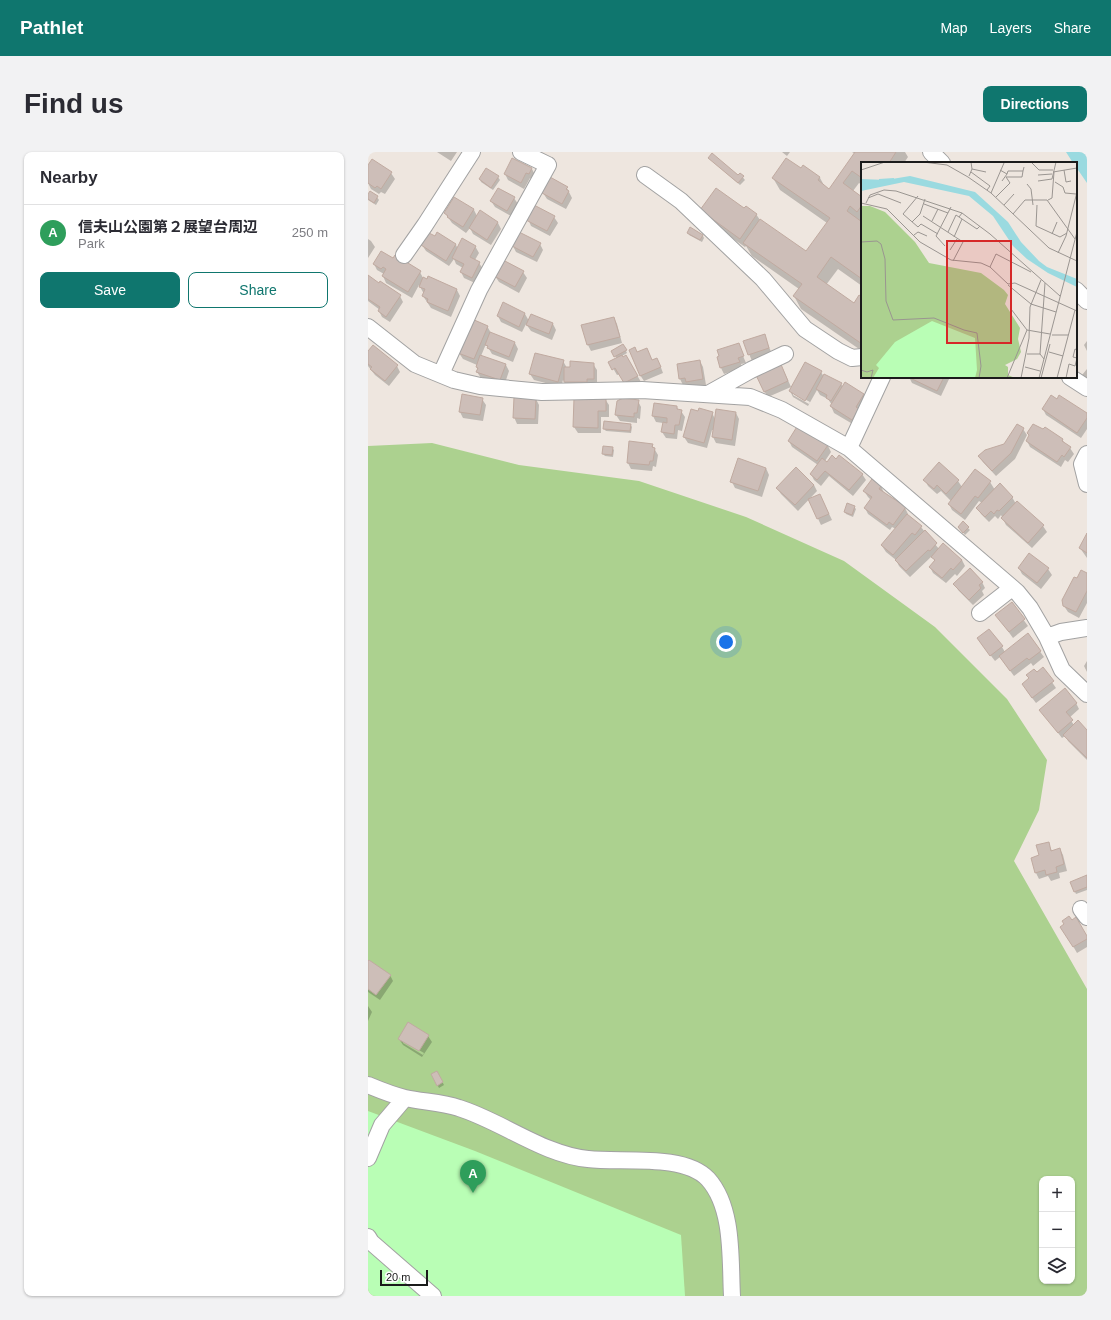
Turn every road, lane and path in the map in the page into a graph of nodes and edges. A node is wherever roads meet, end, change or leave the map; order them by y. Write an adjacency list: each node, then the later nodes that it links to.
1 (472, 152): 6 (street)
2 (521, 152): 12 (street)
3 (930, 152): 4 (street)
4 (941, 162)
5 (645, 175): 11 (street)
6 (404, 255)
7 (1077, 291): 8 (street)
8 (1087, 301)
9 (368, 327): 12 (street)
10 (785, 354): 16 (street)
11 (861, 357)
12 (440, 374): 16 (street)
13 (882, 378): 17 (street)
14 (1072, 378): 15 (street)
15 (1087, 388)
16 (708, 394): 17 (street)
17 (850, 448): 20 (street)
18 (1087, 454): 19 (street)
19 (1087, 484)
20 (1012, 588): 21 (street); 23 (street)
21 (980, 613)
22 (1087, 628): 23 (street)
23 (1047, 637): 24 (street)
24 (1087, 694)
25 (368, 1085): 26 (street)
26 (405, 1098): 27 (street); 30 (street)
27 (368, 1158)
28 (368, 1237): 29 (street)
29 (433, 1296)
30 (732, 1296)

